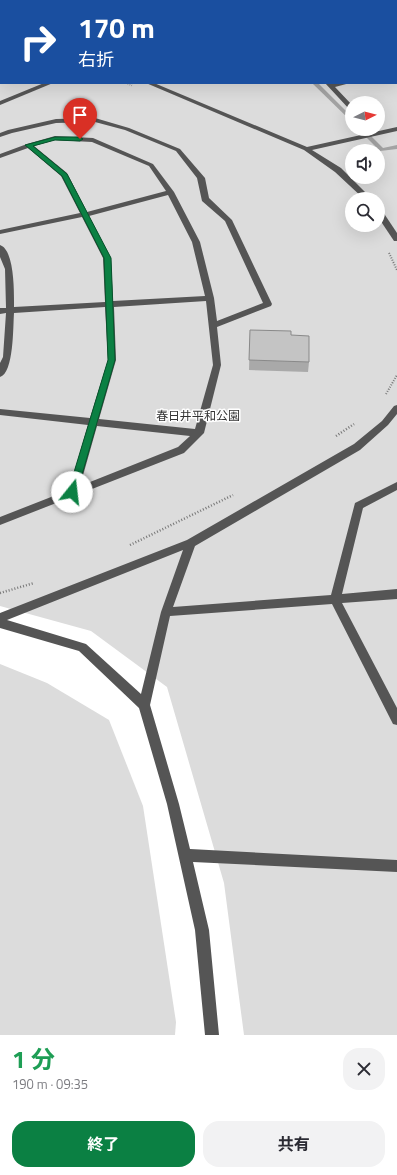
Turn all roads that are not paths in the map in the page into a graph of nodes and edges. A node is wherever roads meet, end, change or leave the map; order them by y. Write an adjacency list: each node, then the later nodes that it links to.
1 (48, 84): 5 (street)
2 (151, 84): 11 (street)
3 (330, 85): 4 (street)
4 (345, 101)
5 (0, 103)
6 (397, 129): 7 (street)
7 (385, 130)
8 (0, 135): 24 (street)
9 (355, 136): 11 (street)
10 (28, 145): 12 (street); 13 (street); 15 (street)
11 (306, 150): 14 (street)
12 (0, 156)
13 (170, 192): 15 (street); 20 (street)
14 (361, 192)
15 (86, 214): 17 (street); 21 (street)
16 (385, 221): 18 (street)
17 (0, 232)
18 (397, 238)
19 (0, 247): 23 (street)
20 (210, 298): 21 (street); 24 (street)
21 (110, 304): 23 (street); 28 (street)
22 (0, 311): 23 (street)
23 (10, 311): 25 (street)
24 (213, 325): 29 (street)
25 (0, 374)
26 (397, 408): 33 (street)
27 (0, 412): 28 (street)
28 (93, 423): 29 (street); 31 (street)
29 (199, 433): 31 (street)
30 (397, 486): 35 (street)
31 (72, 492): 32 (street)
32 (0, 521)
33 (190, 543): 36 (street); 37 (street)
34 (397, 594): 35 (street)
35 (335, 599): 36 (street); 40 (street)
36 (166, 612): 39 (street)
37 (0, 618)
38 (0, 623): 39 (street)
39 (144, 705): 42 (street)
40 (393, 705): 41 (street)
41 (397, 720)
42 (184, 855): 43 (street); 44 (street)
43 (397, 866)
44 (212, 1035)

